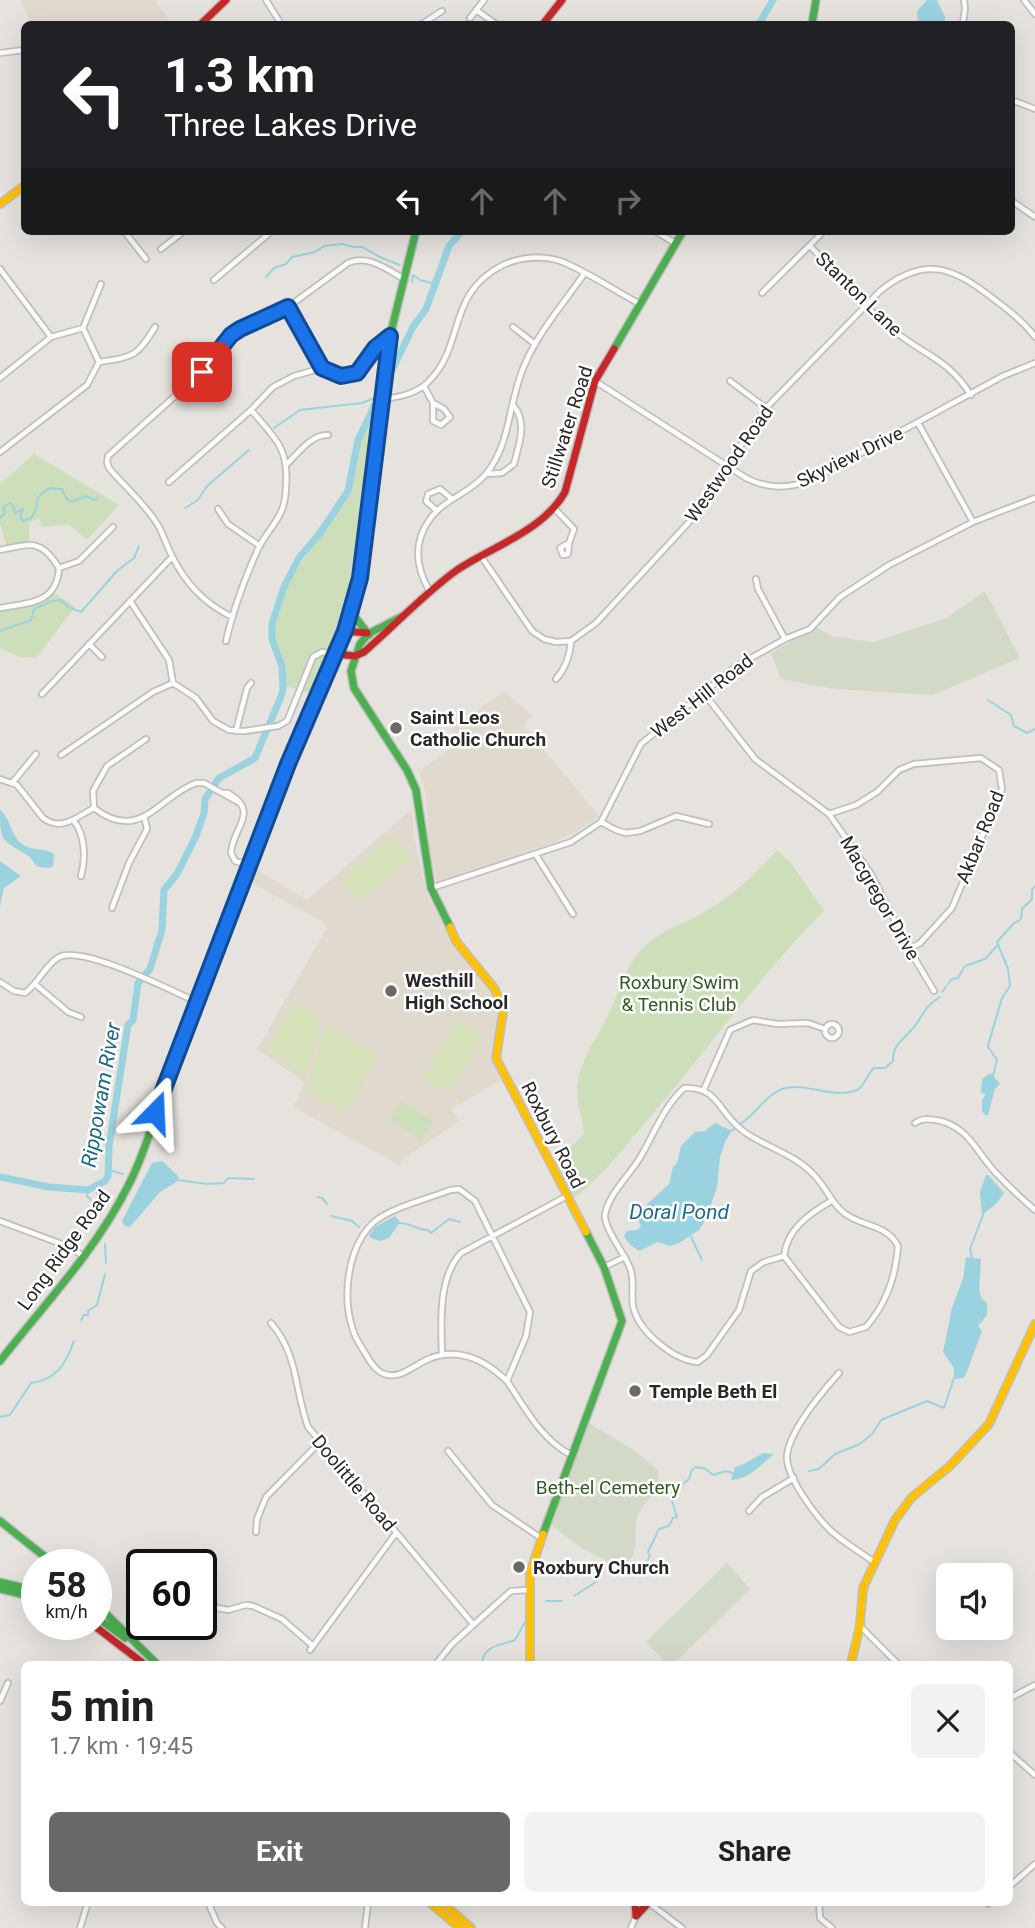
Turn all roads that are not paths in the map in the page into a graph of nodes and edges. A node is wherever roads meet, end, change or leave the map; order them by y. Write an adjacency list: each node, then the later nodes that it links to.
1 (226, 0): 12 (main road)
2 (266, 0): 13 (street)
3 (484, 0): 8 (street)
4 (562, 0): 16 (main road)
5 (816, 0): 17 (main road)
6 (964, 0): 18 (street)
7 (1024, 0): 10 (street)
8 (476, 10): 11 (street); 15 (street)
9 (442, 11): 14 (street)
10 (1035, 15)
11 (470, 18)
12 (204, 21)
13 (279, 21)
14 (427, 21)
15 (492, 21)
16 (545, 21)
17 (813, 21)
18 (963, 21)
19 (21, 50): 20 (street)
20 (0, 53)
21 (1015, 101): 22 (street)
22 (1035, 109)
23 (21, 188): 25 (main road)
24 (1015, 203): 26 (street)
25 (0, 204)
26 (1035, 217)
27 (127, 235): 37 (street)
28 (179, 235): 36 (street)
29 (267, 235): 41 (street)
30 (412, 235): 40 (main road, Long Ridge Road)
31 (662, 235): 34 (street)
32 (680, 235): 34 (main road, Stillwater Road)
33 (820, 235): 35 (street)
34 (675, 243): 44 (main road, Stillwater Road)
35 (810, 246): 43 (street); 45 (street, Stanton Lane)
36 (161, 249)
37 (146, 259)
38 (0, 269): 51 (street)
39 (583, 274): 44 (street); 53 (street); 60 (street)
40 (404, 279): 46 (street); 50 (main road, Long Ridge Road)
41 (214, 280)
42 (101, 284): 49 (street)
43 (762, 293)
44 (640, 305): 58 (main road, Stillwater Road)
45 (867, 306): 52 (street, Westwood Road); 61 (street, Stanton Lane); 65 (street, Westwood Road)
46 (288, 307): 56 (street); 85 (street)
47 (155, 327): 54 (street)
48 (513, 327): 53 (street)
49 (83, 328): 51 (street); 54 (street)
50 (390, 336): 56 (street); 62 (main road, Long Ridge Road)
51 (51, 337): 57 (street)
52 (1035, 337)
53 (535, 344): 64 (street)
54 (99, 362): 69 (street)
55 (1035, 363): 61 (street, Skyview Drive)
56 (322, 368): 66 (street)
57 (0, 378)
58 (596, 380): 71 (street, Skyview Drive); 76 (main road, Stillwater Road)
59 (730, 381): 65 (street)
60 (424, 386): 62 (street); 63 (street)
61 (971, 395): 67 (street, Skyview Drive)
62 (384, 396): 90 (main road, Long Ridge Road)
63 (433, 403): 63 (street)
64 (512, 404): 72 (street); 72 (street)
65 (766, 408): 71 (street, Westwood Road)
66 (251, 410): 70 (street); 73 (street)
67 (918, 423): 71 (street, Skyview Drive); 79 (street)
68 (328, 435): 70 (street)
69 (0, 452)
70 (287, 464): 82 (street)
71 (728, 467): 98 (street, Westwood Road)
72 (486, 474): 75 (street)
73 (169, 482)
74 (1035, 498): 79 (street, West Hill Road)
75 (452, 499): 78 (street); 78 (street)
76 (554, 508): 81 (street); 84 (main road, Stillwater Road)
77 (218, 509): 82 (street)
78 (436, 512): 88 (street)
79 (973, 522): 96 (street, West Hill Road)
80 (113, 527): 86 (street)
81 (569, 543)
82 (260, 546): 93 (street)
83 (0, 550): 86 (street)
84 (481, 555): 88 (main road, Stillwater Road); 98 (street)
85 (172, 556): 89 (street); 93 (street)
86 (59, 568): 91 (street)
87 (756, 579): 96 (street)
88 (430, 592): 92 (main road, Stillwater Road)
89 (130, 601): 99 (street); 105 (street)
90 (352, 607): 94 (main road, Long Ridge Road); 95 (main road)
91 (0, 608)
92 (402, 616): 95 (main road, Stillwater Road); 100 (main road, Stillwater Road)
93 (232, 617): 97 (street)
94 (345, 631): 95 (main road); 101 (main road, Long Ridge Road)
95 (368, 634): 100 (main road); 102 (main road)
96 (785, 639): 107 (street, West Hill Road)
97 (226, 641)
98 (571, 642): 104 (street)
99 (89, 644): 103 (street); 108 (street)
100 (371, 645): 102 (main road, Stillwater Road)
101 (336, 654): 102 (main road); 109 (street); 122 (main road, Long Ridge Road)
102 (355, 656): 124 (main road, Roxbury Road)
103 (102, 657)
104 (556, 679)
105 (173, 683): 109 (street); 112 (street)
106 (251, 683): 109 (street)
107 (703, 692): 116 (street, Macgregor Drive); 119 (street, West Hill Road)
108 (42, 694)
109 (236, 731)
110 (146, 739): 115 (street)
111 (36, 754): 114 (street)
112 (61, 755)
113 (0, 779): 114 (street)
114 (12, 783): 118 (street)
115 (94, 808): 117 (street); 118 (street)
116 (829, 814): 127 (street, Macgregor Drive); 127 (street, Akbar Road)
117 (144, 816): 122 (street); 125 (street)
118 (74, 821): 123 (street)
119 (601, 822): 120 (street); 121 (street)
120 (709, 824)
121 (536, 855): 124 (street); 126 (street)
122 (249, 865): 131 (main road, Long Ridge Road)
123 (81, 876)
124 (430, 888): 136 (main road, Roxbury Road)
125 (112, 908)
126 (573, 914)
127 (909, 948): 130 (street, Macgregor Drive)
128 (0, 982): 129 (street)
129 (35, 984): 131 (street); 132 (street)
130 (934, 991)
131 (198, 1002): 141 (main road, Long Ridge Road)
132 (81, 1017)
133 (825, 1029): 134 (street)
134 (704, 1089): 137 (street); 143 (street)
135 (915, 1123): 138 (street)
136 (567, 1196): 140 (street); 144 (main road, Roxbury Road)
137 (831, 1200): 142 (street); 142 (street)
138 (1035, 1210)
139 (0, 1220): 141 (street)
140 (494, 1237): 148 (street); 148 (street); 151 (street)
141 (82, 1255): 149 (main road, Long Ridge Road)
142 (784, 1256): 143 (street)
143 (625, 1257): 144 (street)
144 (604, 1267): 154 (main road, Roxbury Road)
145 (271, 1322): 152 (street, Doolittle Road)
146 (1035, 1324): 147 (main road)
147 (1033, 1338): 162 (main road)
148 (442, 1354): 151 (street)
149 (1, 1357)
150 (839, 1373): 155 (street)
151 (507, 1381): 154 (street)
152 (320, 1442): 158 (street); 159 (street, Doolittle Road)
153 (448, 1451): 160 (street)
154 (571, 1455): 160 (main road, Roxbury Road)
155 (794, 1478): 156 (street); 162 (street)
156 (750, 1511)
157 (0, 1521): 161 (main road)
158 (256, 1532)
159 (396, 1533): 168 (street); 170 (street, Doolittle Road)
160 (541, 1538): 166 (main road, Roxbury Road)
161 (33, 1549)
162 (874, 1562): 171 (main road)
163 (0, 1582): 164 (main road)
164 (21, 1587)
165 (0, 1589): 167 (main road)
166 (529, 1590): 170 (street); 178 (main road, Roxbury Road)
167 (21, 1594)
168 (217, 1607)
169 (112, 1619): 176 (main road)
170 (473, 1624): 177 (street)
171 (860, 1625): 179 (main road); 180 (street)
172 (112, 1629): 175 (main road)
173 (112, 1639): 174 (main road)
174 (140, 1661)
175 (154, 1661)
176 (155, 1661)
177 (439, 1661)
178 (530, 1661)
179 (852, 1661)
180 (895, 1661)
181 (8, 1683): 184 (street)
182 (1035, 1685): 183 (street)
183 (1013, 1696)
184 (0, 1700)
185 (1013, 1756): 186 (street)
186 (1035, 1774)
187 (1035, 1864): 188 (street)
188 (1013, 1883)
189 (87, 1906): 199 (street)
190 (210, 1906): 200 (street)
191 (368, 1906): 201 (street)
192 (434, 1906): 202 (main road)
193 (446, 1906): 203 (main road)
194 (635, 1906): 198 (main road)
195 (645, 1906): 198 (main road)
196 (654, 1906): 205 (street)
197 (819, 1906): 206 (street)
198 (636, 1916): 204 (street)
199 (80, 1928)
200 (222, 1928)
201 (365, 1928)
202 (460, 1928)
203 (471, 1928)
204 (631, 1928)
205 (682, 1928)
206 (832, 1928)

